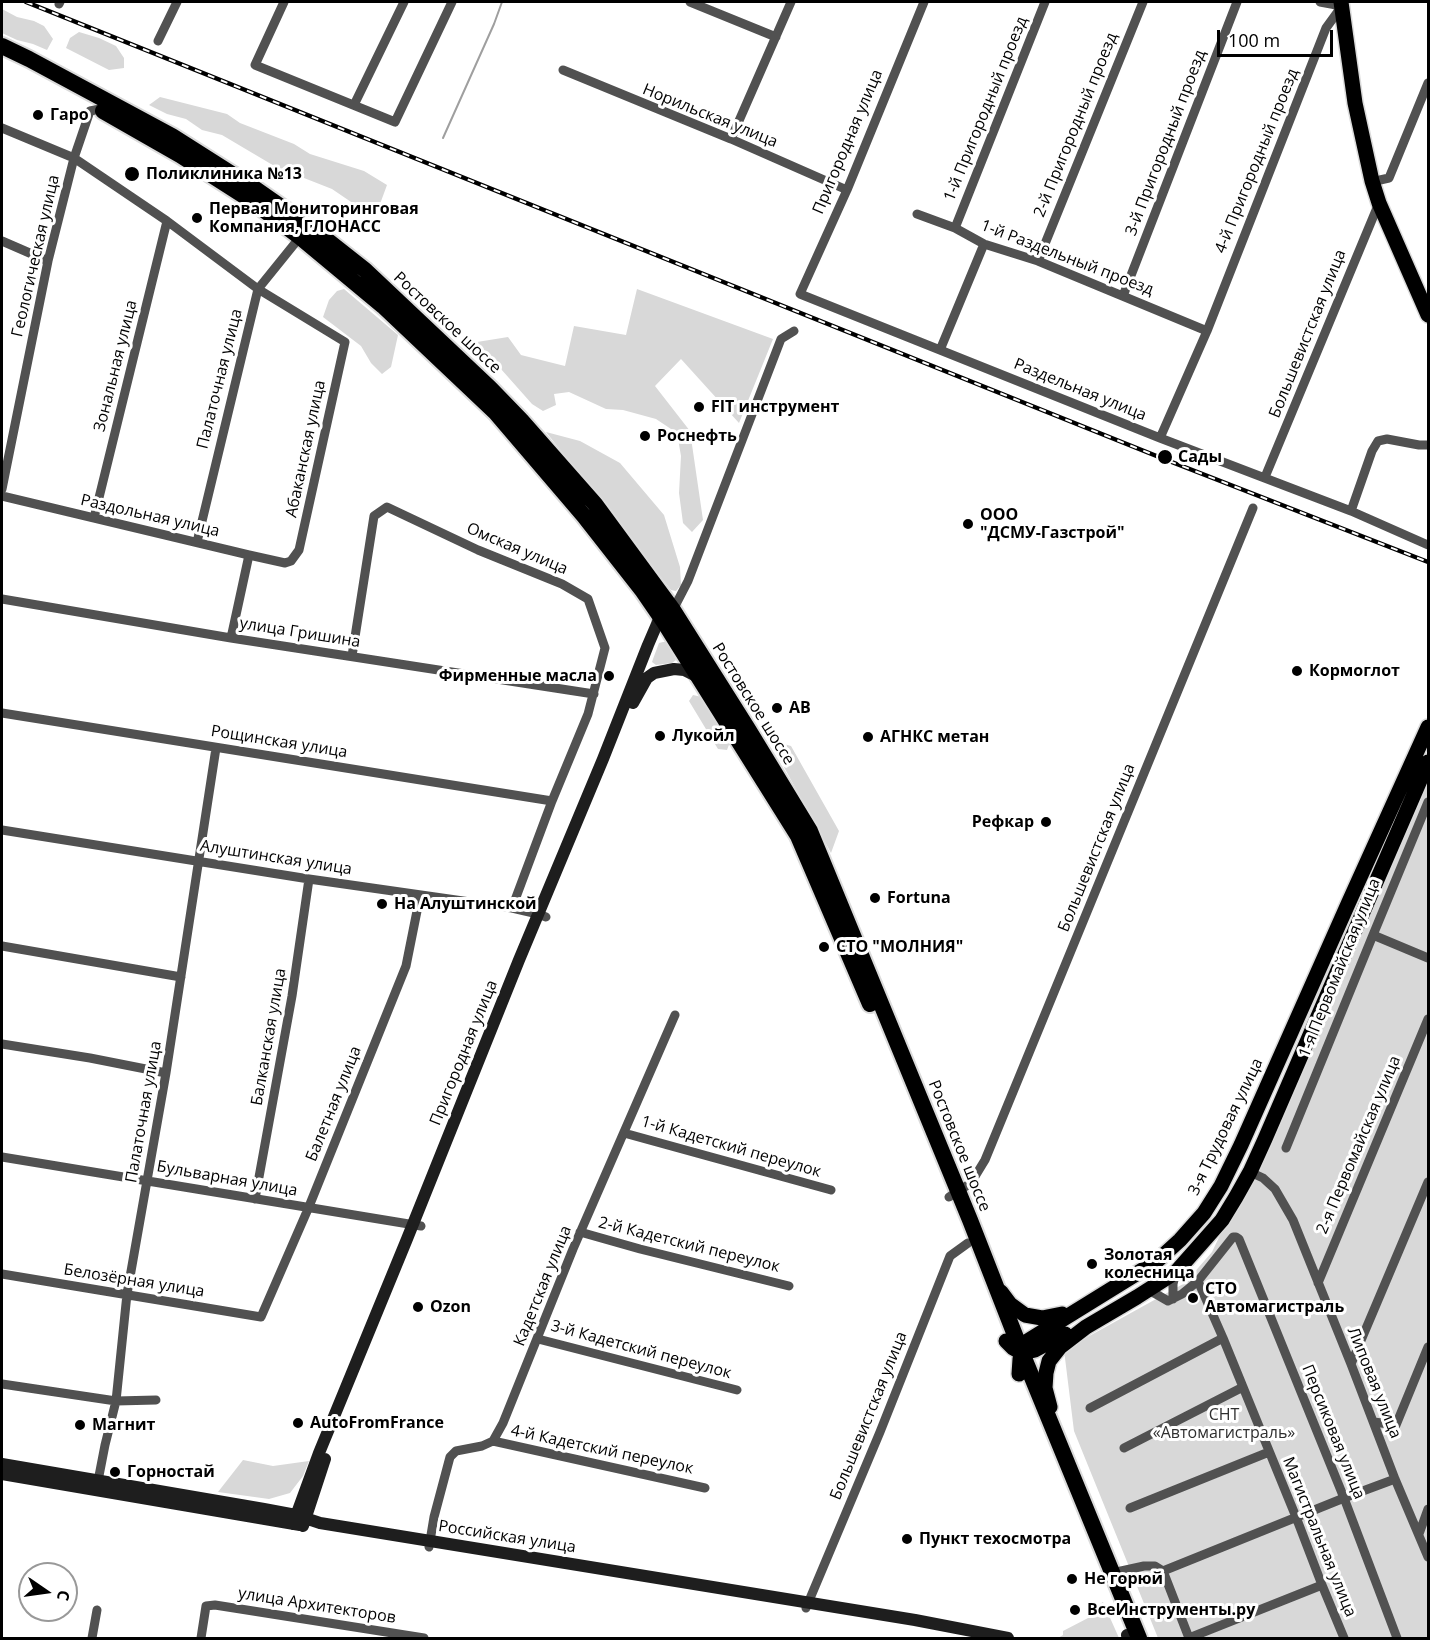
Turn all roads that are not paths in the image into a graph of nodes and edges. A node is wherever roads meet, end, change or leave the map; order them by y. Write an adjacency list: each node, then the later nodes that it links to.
1 (177, 2): 14 (street)
2 (284, 2): 19 (street)
3 (404, 2): 19 (street)
4 (452, 2): 19 (street)
5 (690, 2): 13 (street)
6 (790, 2): 13 (street)
7 (924, 2): 25 (street, Пригородная улица)
8 (1046, 2): 29 (street, 1-й Пригородный проезд)
9 (1143, 2): 34 (street, 2-й Пригородный проезд)
10 (1237, 2): 38 (street, 3-й Пригородный проезд)
11 (1320, 2): 12 (street)
12 (1344, 3): 24 (main road); 26 (main road); 41 (street, 4-й Пригородный проезд)
13 (776, 37): 22 (street)
14 (158, 41)
15 (2, 46): 56 (highway, Ростовское шоссе)
16 (2, 57): 20 (highway, Ростовское шоссе)
17 (563, 70): 22 (street, Норильская улица)
18 (1428, 83): 24 (street)
19 (354, 105)
20 (100, 109): 23 (street, Геологическая улица); 30 (highway, Ростовское шоссе)
21 (2, 128): 23 (street)
22 (731, 140): 25 (street, Норильская улица)
23 (74, 159): 28 (street); 33 (street, Геологическая улица)
24 (1380, 180): 36 (main road)
25 (847, 190): 37 (street, Пригородная улица)
26 (1379, 202): 39 (main road); 45 (street, Большевистская улица)
27 (917, 214): 29 (street, 1-й Раздельный проезд)
28 (167, 221): 35 (street); 50 (street, Зональная улица)
29 (955, 228): 32 (street, 1-й Раздельный проезд)
30 (300, 237): 35 (street, Палаточная улица); 56 (highway, Ростовское шоссе)
31 (2, 242): 33 (street)
32 (984, 244): 34 (street, 1-й Раздельный проезд); 42 (street)
33 (48, 261): 46 (street, Геологическая улица)
34 (1038, 261): 38 (street, 1-й Раздельный проезд)
35 (258, 289): 51 (street, Палаточная улица); 54 (street, Абаканская улица)
36 (1428, 289)
37 (800, 294): 42 (street, Раздельная улица)
38 (1123, 296): 41 (street, 1-й Раздельный проезд)
39 (1427, 312)
40 (794, 331): 56 (street, Пригородная улица)
41 (1207, 331): 43 (street, 4-й Пригородный проезд)
42 (940, 350): 43 (street, Раздельная улица)
43 (1160, 438): 45 (street, Раздельная улица)
44 (1428, 445): 49 (street)
45 (1265, 477): 49 (street, Раздельная улица)
46 (2, 489)
47 (2, 496): 50 (street, Раздольная улица)
48 (1253, 508): 89 (street, Большевистская улица)
49 (1351, 511): 52 (street, Раздельная улица)
50 (94, 518): 51 (street, Раздольная улица)
51 (197, 542): 53 (street, Раздольная улица)
52 (1428, 545)
53 (249, 555): 54 (street, Раздольная улица); 57 (street)
54 (291, 561)
55 (2, 599): 57 (street, улица Гришина)
56 (669, 611): 59 (highway, Ростовское шоссе); 61 (street, Пригородная улица); 73 (street, Пригородная улица); 89 (highway, Ростовское шоссе)
57 (231, 638): 58 (street, улица Гришина)
58 (352, 656): 60 (street, улица Гришина); 60 (street, Омская улица)
59 (698, 677): 61 (street); 89 (highway, Ростовское шоссе)
60 (594, 694): 66 (street)
61 (633, 703): 73 (street, Пригородная улица)
62 (2, 713): 64 (street, Рощинская улица)
63 (1428, 727): 104 (main road, 3-я Трудовая улица)
64 (216, 748): 66 (street, Рощинская улица); 69 (street, Палаточная улица)
65 (1428, 762): 85 (main road)
66 (552, 801): 72 (street)
67 (1428, 802): 74 (street, 1-я Первомайская улица)
68 (2, 830): 69 (street, Алуштинская улица)
69 (199, 861): 70 (street, Алуштинская улица); 77 (street, Палаточная улица)
70 (309, 879): 71 (street, Алуштинская улица); 90 (street, Балканская улица)
71 (420, 896): 72 (street, Алуштинская улица); 91 (street, Балетная улица)
72 (512, 908): 73 (street, Алуштинская улица)
73 (542, 915): 92 (street, Пригородная улица)
74 (1372, 935): 76 (street); 83 (street, 1-я Первомайская улица)
75 (2, 946): 77 (street)
76 (1428, 958)
77 (181, 977): 81 (street, Палаточная улица)
78 (675, 1015): 82 (street, Кадетская улица)
79 (1428, 1019): 98 (street, 2-я Первомайская улица)
80 (2, 1044): 81 (street)
81 (166, 1073): 86 (street, Палаточная улица)
82 (624, 1133): 88 (street, 1-й Кадетский переулок); 93 (street, Кадетская улица)
83 (1286, 1148)
84 (2, 1157): 86 (street, Бульварная улица)
85 (1250, 1173): 95 (main road); 98 (street, Липовая улица)
86 (147, 1181): 90 (street, Бульварная улица); 102 (street, Палаточная улица)
87 (1428, 1182): 111 (street)
88 (831, 1191)
89 (954, 1194): 94 (highway, Ростовское шоссе); 100 (highway, Ростовское шоссе)
90 (255, 1199): 91 (street, Бульварная улица)
91 (308, 1209): 92 (street, Бульварная улица); 105 (street, Балетная улица)
92 (417, 1226): 133 (street, Пригородная улица)
93 (580, 1232): 99 (street, 2-й Кадетский переулок); 107 (street, Кадетская улица)
94 (968, 1243): 108 (highway, Ростовское шоссе); 140 (street, Большевистская улица)
95 (1176, 1272): 101 (main road); 103 (street)
96 (2, 1274): 102 (street, Белозёрная улица)
97 (1198, 1281): 103 (street); 106 (street, Магистральная улица); 129 (street, Персиковая улица)
98 (1318, 1283): 111 (street, Липовая улица)
99 (789, 1286)
100 (996, 1286): 104 (main road); 110 (highway, Ростовское шоссе)
101 (1143, 1293): 103 (street); 110 (main road); 128 (main road)
102 (127, 1294): 105 (street, Белозёрная улица); 117 (street, Палаточная улица)
103 (1173, 1299)
104 (1088, 1304): 110 (main road, 3-я Трудовая улица)
105 (261, 1317)
106 (1223, 1338): 114 (street, Магистральная улица); 118 (street)
107 (538, 1339): 115 (street, 3-й Кадетский переулок); 120 (street, Кадетская улица)
108 (1006, 1341): 110 (main road); 112 (highway, Ростовское шоссе)
109 (1428, 1347): 119 (street)
110 (1022, 1353): 112 (main road); 128 (highway, Ростовское шоссе)
111 (1351, 1364): 119 (street, Липовая улица)
112 (1019, 1374): 149 (highway, Ростовское шоссе)
113 (2, 1384): 117 (street)
114 (1243, 1387): 121 (street); 122 (street, Магистральная улица)
115 (737, 1390)
116 (156, 1400): 117 (street)
117 (116, 1401): 126 (street, Палаточная улица)
118 (1090, 1408)
119 (1374, 1422): 125 (street, Липовая улица)
120 (493, 1441): 127 (street, 4-й Кадетский переулок); 135 (street)
121 (1124, 1448)
122 (1269, 1452): 130 (street); 132 (street, Магистральная улица)
123 (2, 1464): 126 (street, Российская улица)
124 (2, 1474): 126 (street, Российская улица)
125 (1395, 1479): 129 (street); 134 (street, Липовая улица)
126 (98, 1486): 133 (street, Российская улица)
127 (705, 1488)
128 (1079, 1493): 138 (highway, Ростовское шоссе)
129 (1344, 1498): 132 (street); 152 (street, Персиковая улица)
130 (1130, 1508)
131 (1428, 1509): 134 (street)
132 (1296, 1517): 137 (street); 139 (street, Магистральная улица)
133 (299, 1521): 135 (street, Российская улица)
134 (1419, 1534): 136 (street, Липовая улица)
135 (429, 1544): 140 (street, Российская улица)
136 (1428, 1557)
137 (1162, 1571): 138 (street); 150 (street)
138 (1112, 1573): 149 (highway, Ростовское шоссе)
139 (1322, 1585): 150 (street); 151 (street, Магистральная улица)
140 (806, 1605): 147 (street, Российская улица); 148 (street, Российская улица)
141 (96, 1610): 143 (street)
142 (359, 1628): 144 (street, улица Архитекторов); 145 (street); 146 (street, улица Архитекторов)
143 (92, 1638)
144 (201, 1638)
145 (357, 1638)
146 (424, 1638)
147 (973, 1638)
148 (1008, 1638)
149 (1131, 1638)
150 (1189, 1638)
151 (1344, 1638)
152 (1397, 1638)

